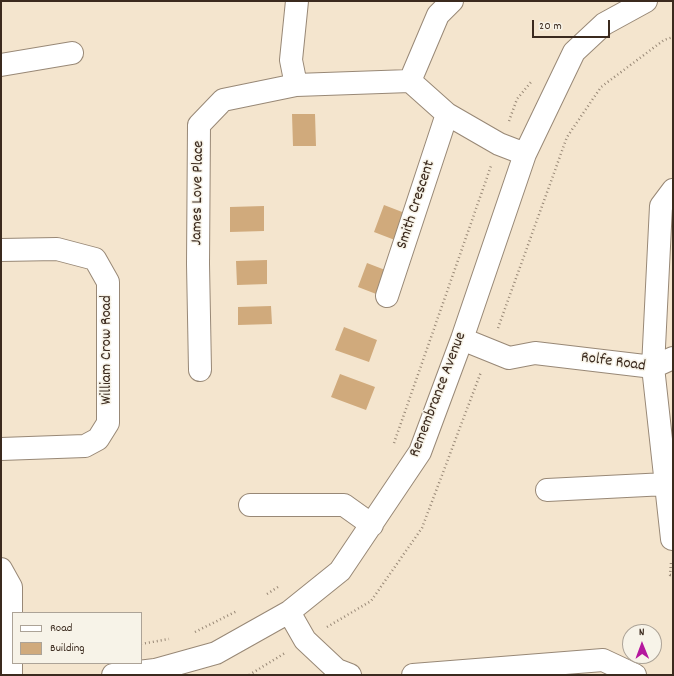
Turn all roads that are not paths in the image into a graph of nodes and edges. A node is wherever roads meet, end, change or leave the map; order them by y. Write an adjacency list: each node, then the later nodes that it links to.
1 (297, 1): 7 (street)
2 (452, 1): 6 (street)
3 (646, 1): 9 (street, Remembrance Avenue)
4 (72, 53): 5 (street)
5 (1, 65)
6 (410, 81): 7 (street, James Love Place); 8 (street)
7 (296, 85): 16 (street, James Love Place)
8 (447, 114): 9 (street); 12 (street, Smith Crescent)
9 (525, 154): 13 (street, Remembrance Avenue)
10 (673, 190): 15 (street)
11 (1, 250): 17 (street, William Crow Road)
12 (387, 296)
13 (462, 339): 15 (street, Rolfe Road); 21 (street, Remembrance Avenue)
14 (673, 358): 15 (street)
15 (653, 367): 18 (street, Rolfe Road)
16 (200, 370)
17 (1, 449)
18 (666, 484): 19 (street); 22 (street, Rolfe Road)
19 (547, 490)
20 (250, 505): 21 (street)
21 (372, 525): 24 (street, Remembrance Avenue)
22 (672, 539)
23 (1, 569): 25 (street)
24 (290, 612): 26 (street, Remembrance Avenue); 27 (street)
25 (11, 675)
26 (113, 675)
27 (350, 675)
28 (413, 675): 29 (street)
29 (635, 675)

